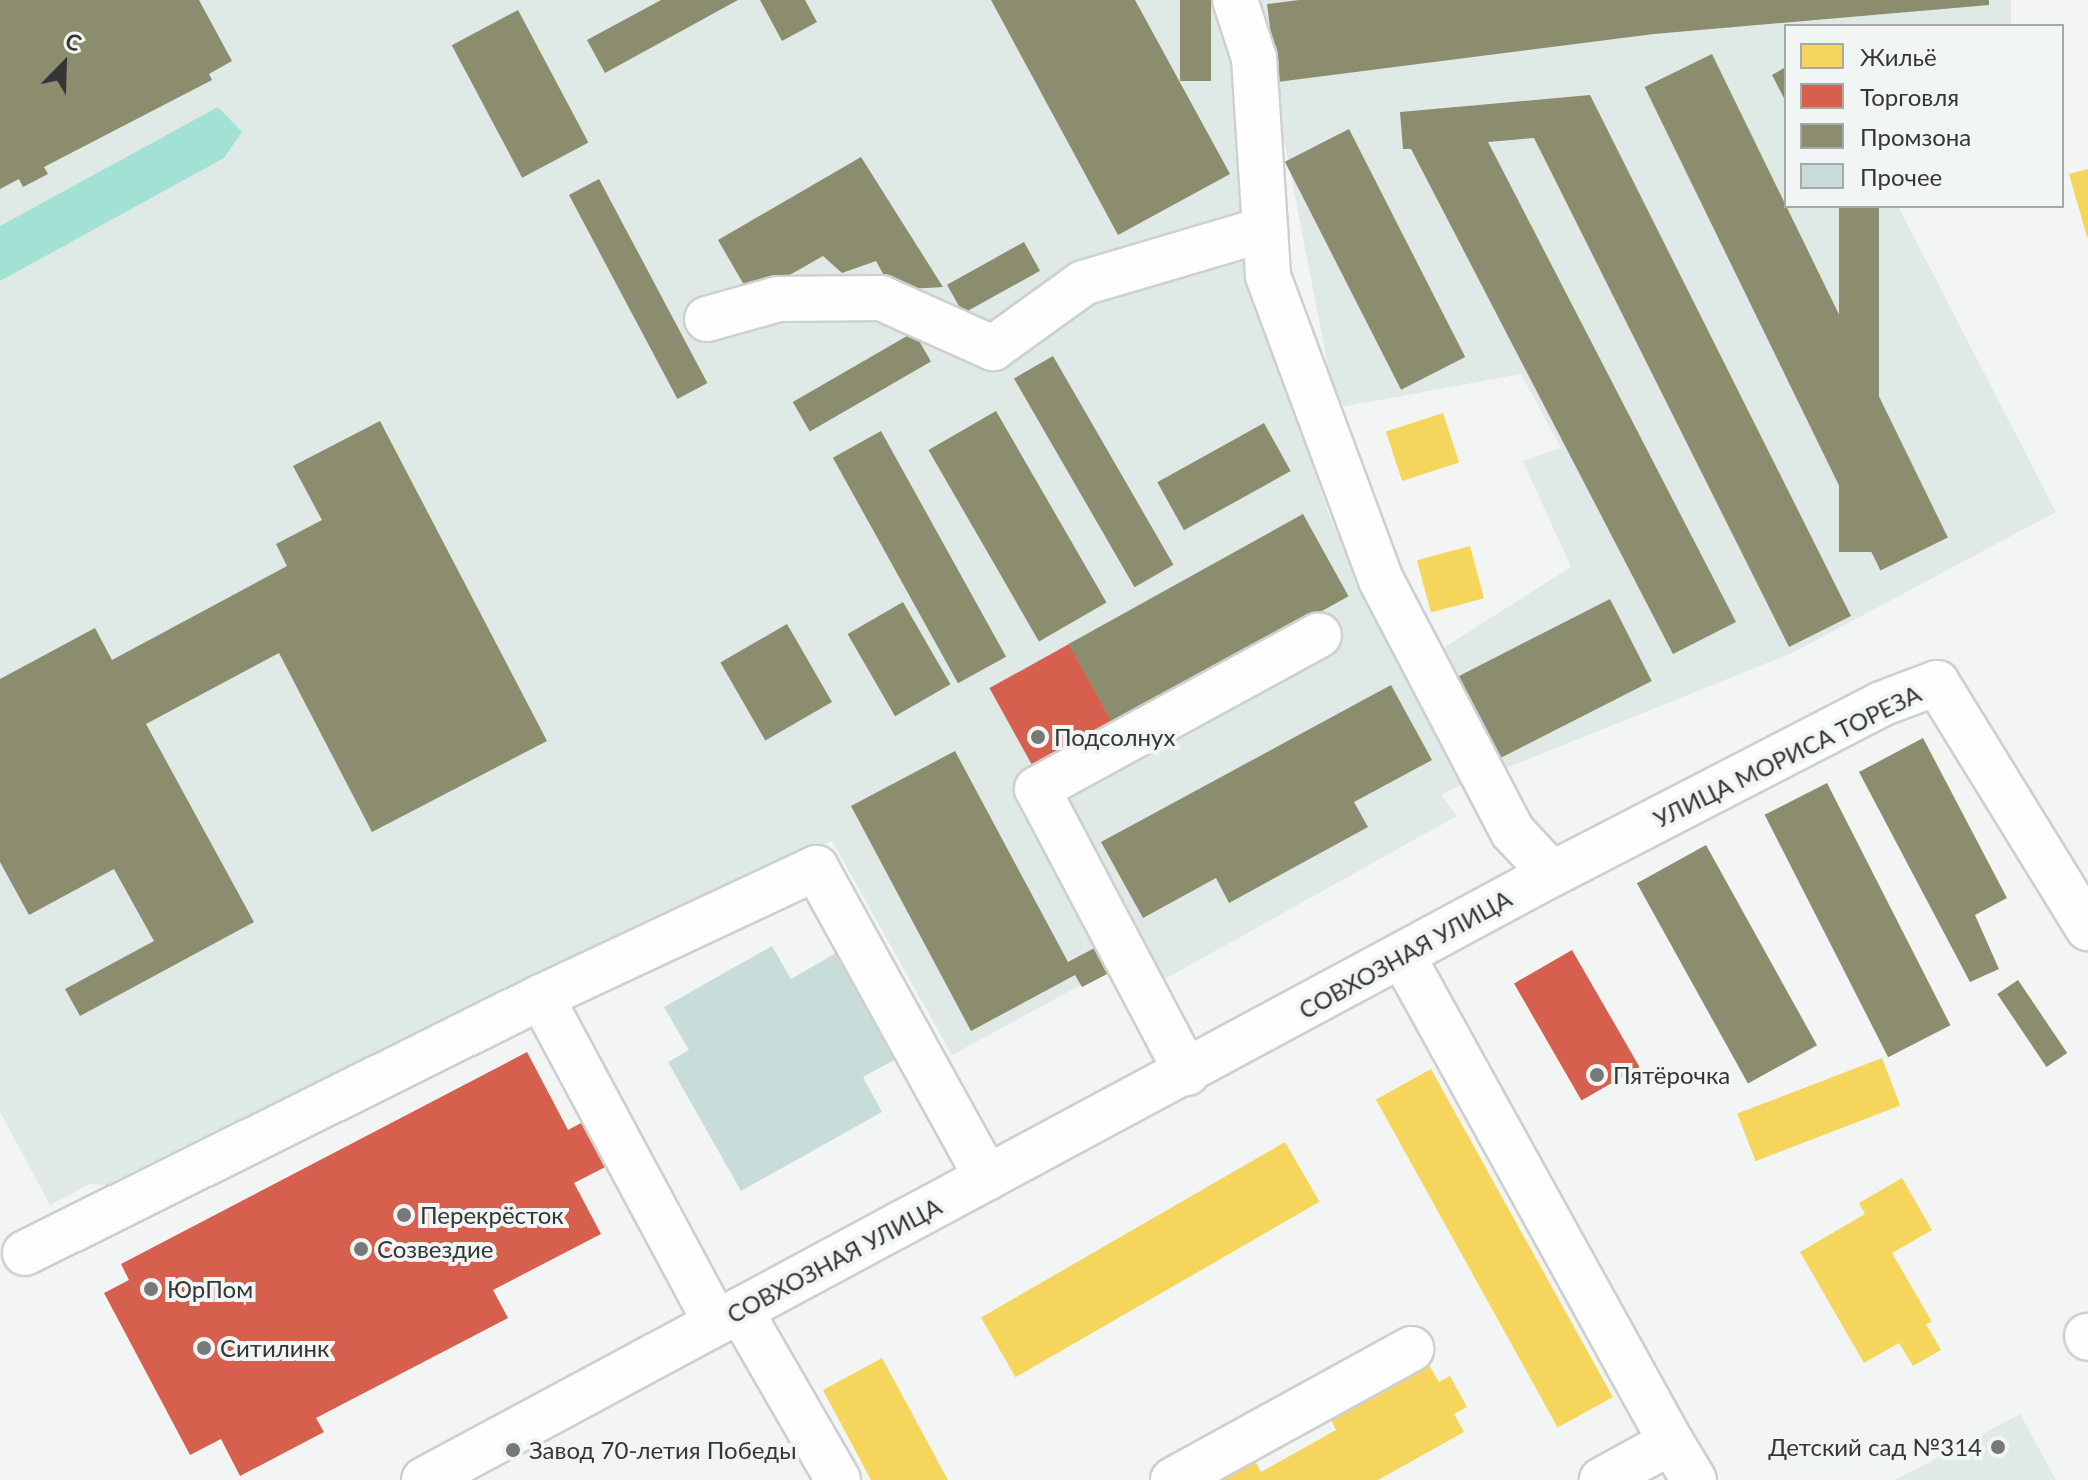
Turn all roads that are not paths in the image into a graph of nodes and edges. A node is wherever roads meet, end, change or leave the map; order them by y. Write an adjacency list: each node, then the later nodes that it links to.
1 (1235, 0): 2 (street)
2 (1265, 229): 3 (street); 5 (street)
3 (707, 319)
4 (1319, 635): 9 (street)
5 (1552, 874): 6 (street, УЛИЦА МОРИСА ТОРЕЗА); 7 (street, СОВХОЗНАЯ УЛИЦА)
6 (2088, 928)
7 (1402, 955): 9 (street, СОВХОЗНАЯ УЛИЦА); 14 (street)
8 (541, 997): 10 (street); 11 (street); 12 (street)
9 (1187, 1073): 10 (street, СОВХОЗНАЯ УЛИЦА)
10 (987, 1178): 12 (street, СОВХОЗНАЯ УЛИЦА)
11 (25, 1253)
12 (728, 1317): 15 (street, СОВХОЗНАЯ УЛИЦА); 16 (street)
13 (1411, 1349): 17 (street)
14 (1671, 1442): 18 (street); 19 (street)
15 (424, 1480)
16 (838, 1480)
17 (1173, 1480)
18 (1602, 1480)
19 (1694, 1480)

